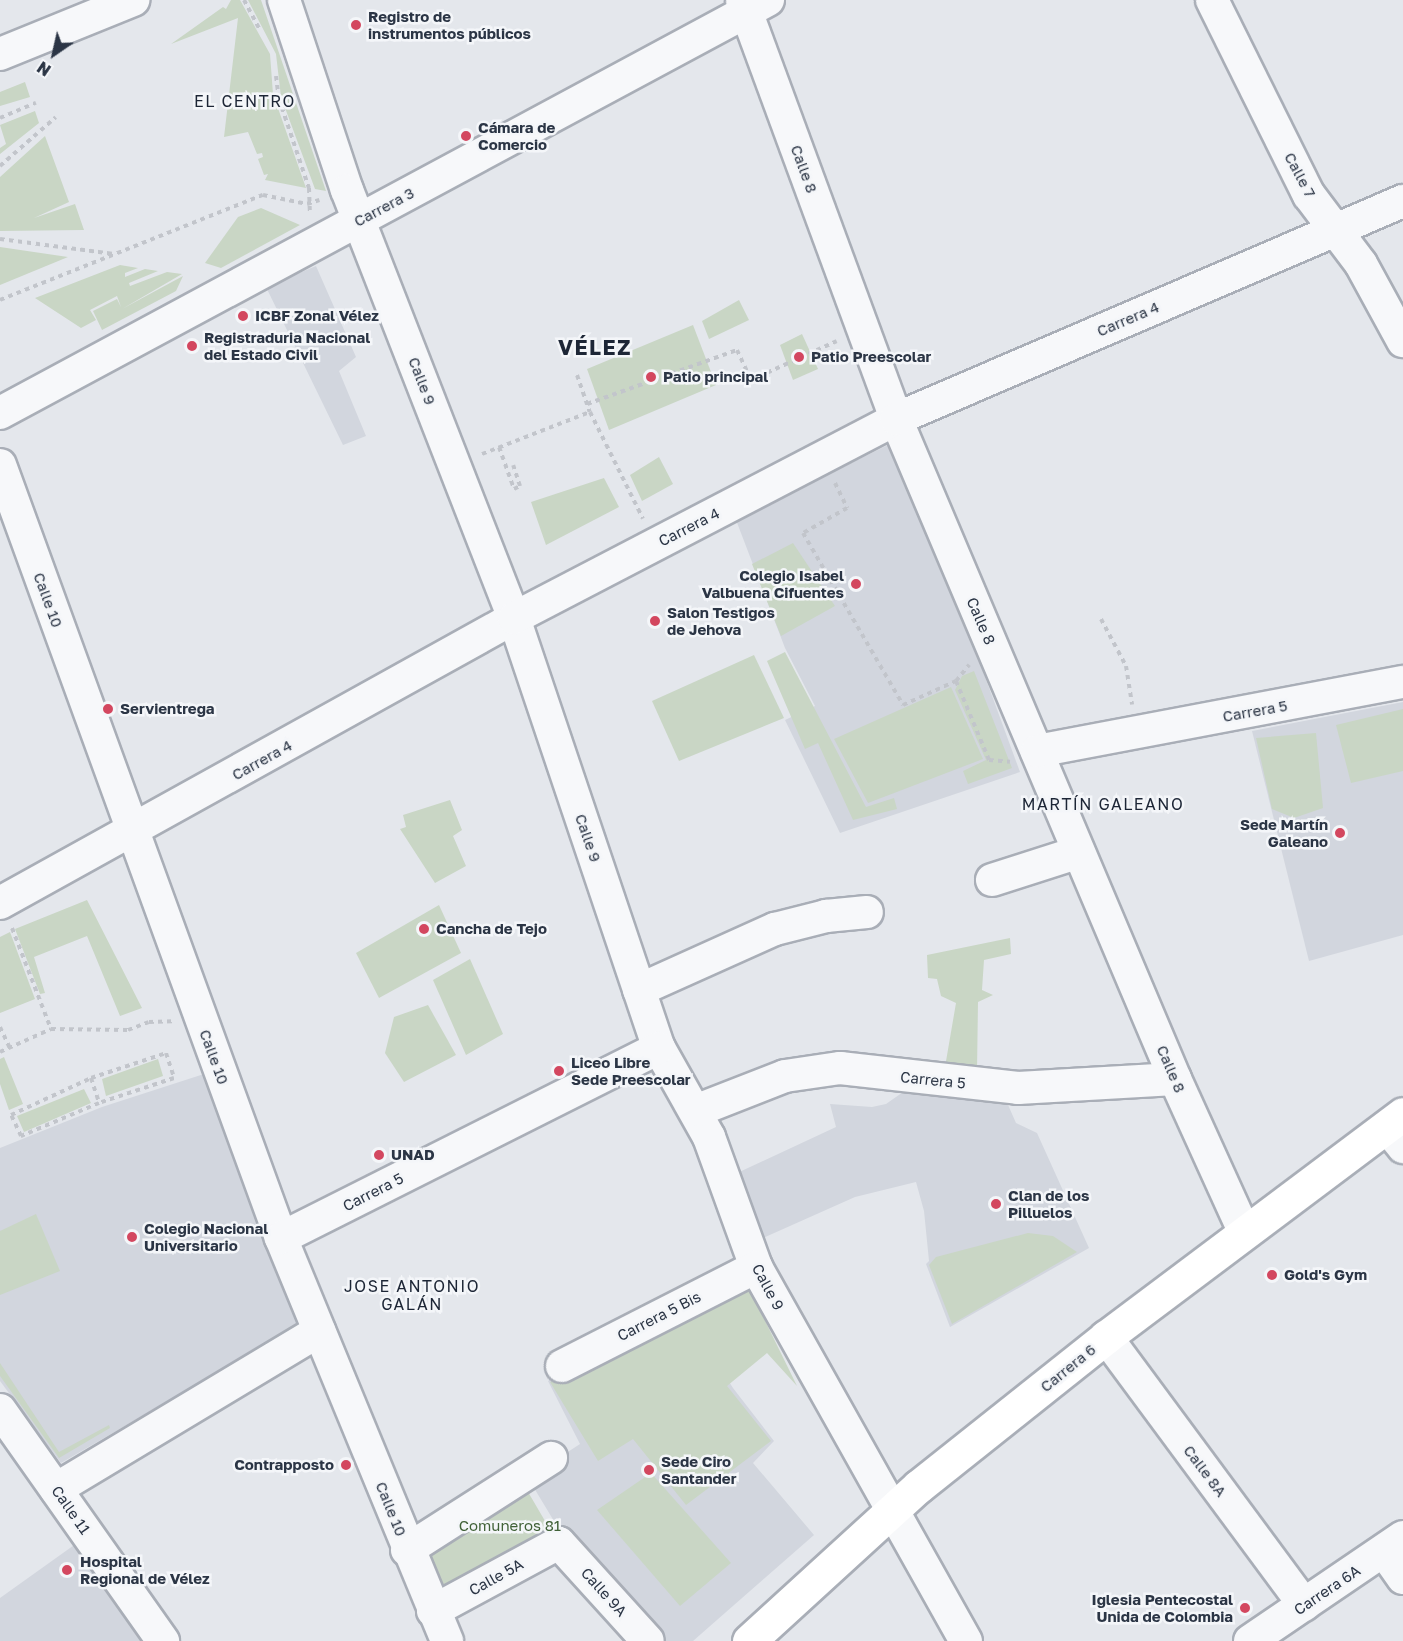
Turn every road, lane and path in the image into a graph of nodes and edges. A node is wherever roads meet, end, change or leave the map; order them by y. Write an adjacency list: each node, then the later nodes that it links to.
1 (133, 0): 7 (street)
2 (244, 0): 6 (path)
3 (284, 0): 17 (street, Calle 9)
4 (1212, 0): 18 (street, Calle 7)
5 (752, 4): 17 (street, Carrera 3); 28 (street, Calle 8)
6 (264, 36)
7 (0, 54)
8 (275, 66): 15 (path)
9 (36, 104): 11 (path)
10 (56, 117): 12 (path)
11 (0, 118)
12 (0, 166)
13 (323, 199): 15 (path)
14 (1403, 201): 18 (street, Carrera 4)
15 (307, 204): 16 (path); 20 (path)
16 (312, 220)
17 (360, 220): 27 (street, Carrera 3); 35 (street, Calle 9)
18 (1335, 230): 23 (street, Calle 7); 28 (street, Carrera 4)
19 (0, 239): 20 (path)
20 (115, 254): 21 (path)
21 (0, 300)
22 (840, 340): 25 (path)
23 (1403, 341)
24 (577, 375): 25 (path)
25 (587, 404): 26 (path)
26 (590, 412): 29 (path); 34 (path)
27 (0, 413)
28 (896, 419): 35 (street, Carrera 4); 41 (street, Calle 8)
29 (499, 447): 30 (path); 32 (path)
30 (473, 458)
31 (0, 465): 42 (street, Calle 10)
32 (513, 465)
33 (827, 485): 38 (path)
34 (645, 523)
35 (514, 618): 42 (street, Carrera 4); 47 (street, Calle 9)
36 (1101, 619): 40 (path)
37 (980, 661): 38 (path)
38 (956, 681): 41 (path)
39 (1403, 682): 40 (street, Carrera 5)
40 (1137, 733): 41 (street, Carrera 5)
41 (1027, 757): 43 (street, Calle 8)
42 (132, 833): 45 (street, Carrera 4); 60 (street, Calle 10)
43 (1079, 852): 44 (street); 55 (street, Calle 8)
44 (992, 880)
45 (2, 902): 50 (path)
46 (867, 912): 47 (street)
47 (639, 990): 52 (street, Calle 9)
48 (149, 1022): 50 (path)
49 (0, 1027): 51 (path)
50 (51, 1029): 51 (path)
51 (9, 1048): 53 (path)
52 (659, 1048): 57 (street, Calle 9); 60 (street, Carrera 5)
53 (0, 1052)
54 (91, 1078): 56 (path); 56 (path); 56 (path)
55 (1175, 1079): 57 (street, Carrera 5); 59 (street, Calle 8)
56 (99, 1103)
57 (698, 1110): 61 (street, Calle 9)
58 (1398, 1129): 59 (main road, Carrera 6)
59 (1245, 1233): 63 (main road, Carrera 6)
60 (280, 1238): 62 (street, Calle 10)
61 (756, 1267): 64 (street, Carrera 5 Bis); 68 (street, Calle 9)
62 (319, 1331): 67 (street); 71 (street, Calle 10)
63 (1106, 1337): 68 (main road, Carrera 6); 73 (street, Calle 8A)
64 (561, 1366)
65 (0, 1410): 67 (street, Calle 11)
66 (551, 1458): 71 (street)
67 (56, 1489): 75 (street, Calle 11)
68 (892, 1509): 78 (main road, Carrera 6); 79 (street, Calle 9)
69 (559, 1543): 74 (street, Calle 5A); 77 (street, Calle 9A)
70 (1393, 1544): 72 (street); 73 (street, Carrera 6A)
71 (407, 1550): 74 (street, Calle 10)
72 (1403, 1578)
73 (1304, 1605): 80 (street, Carrera 6A)
74 (433, 1611): 76 (street, Calle 10)
75 (163, 1641)
76 (447, 1641)
77 (648, 1641)
78 (749, 1641)
79 (966, 1641)
80 (1250, 1641)

